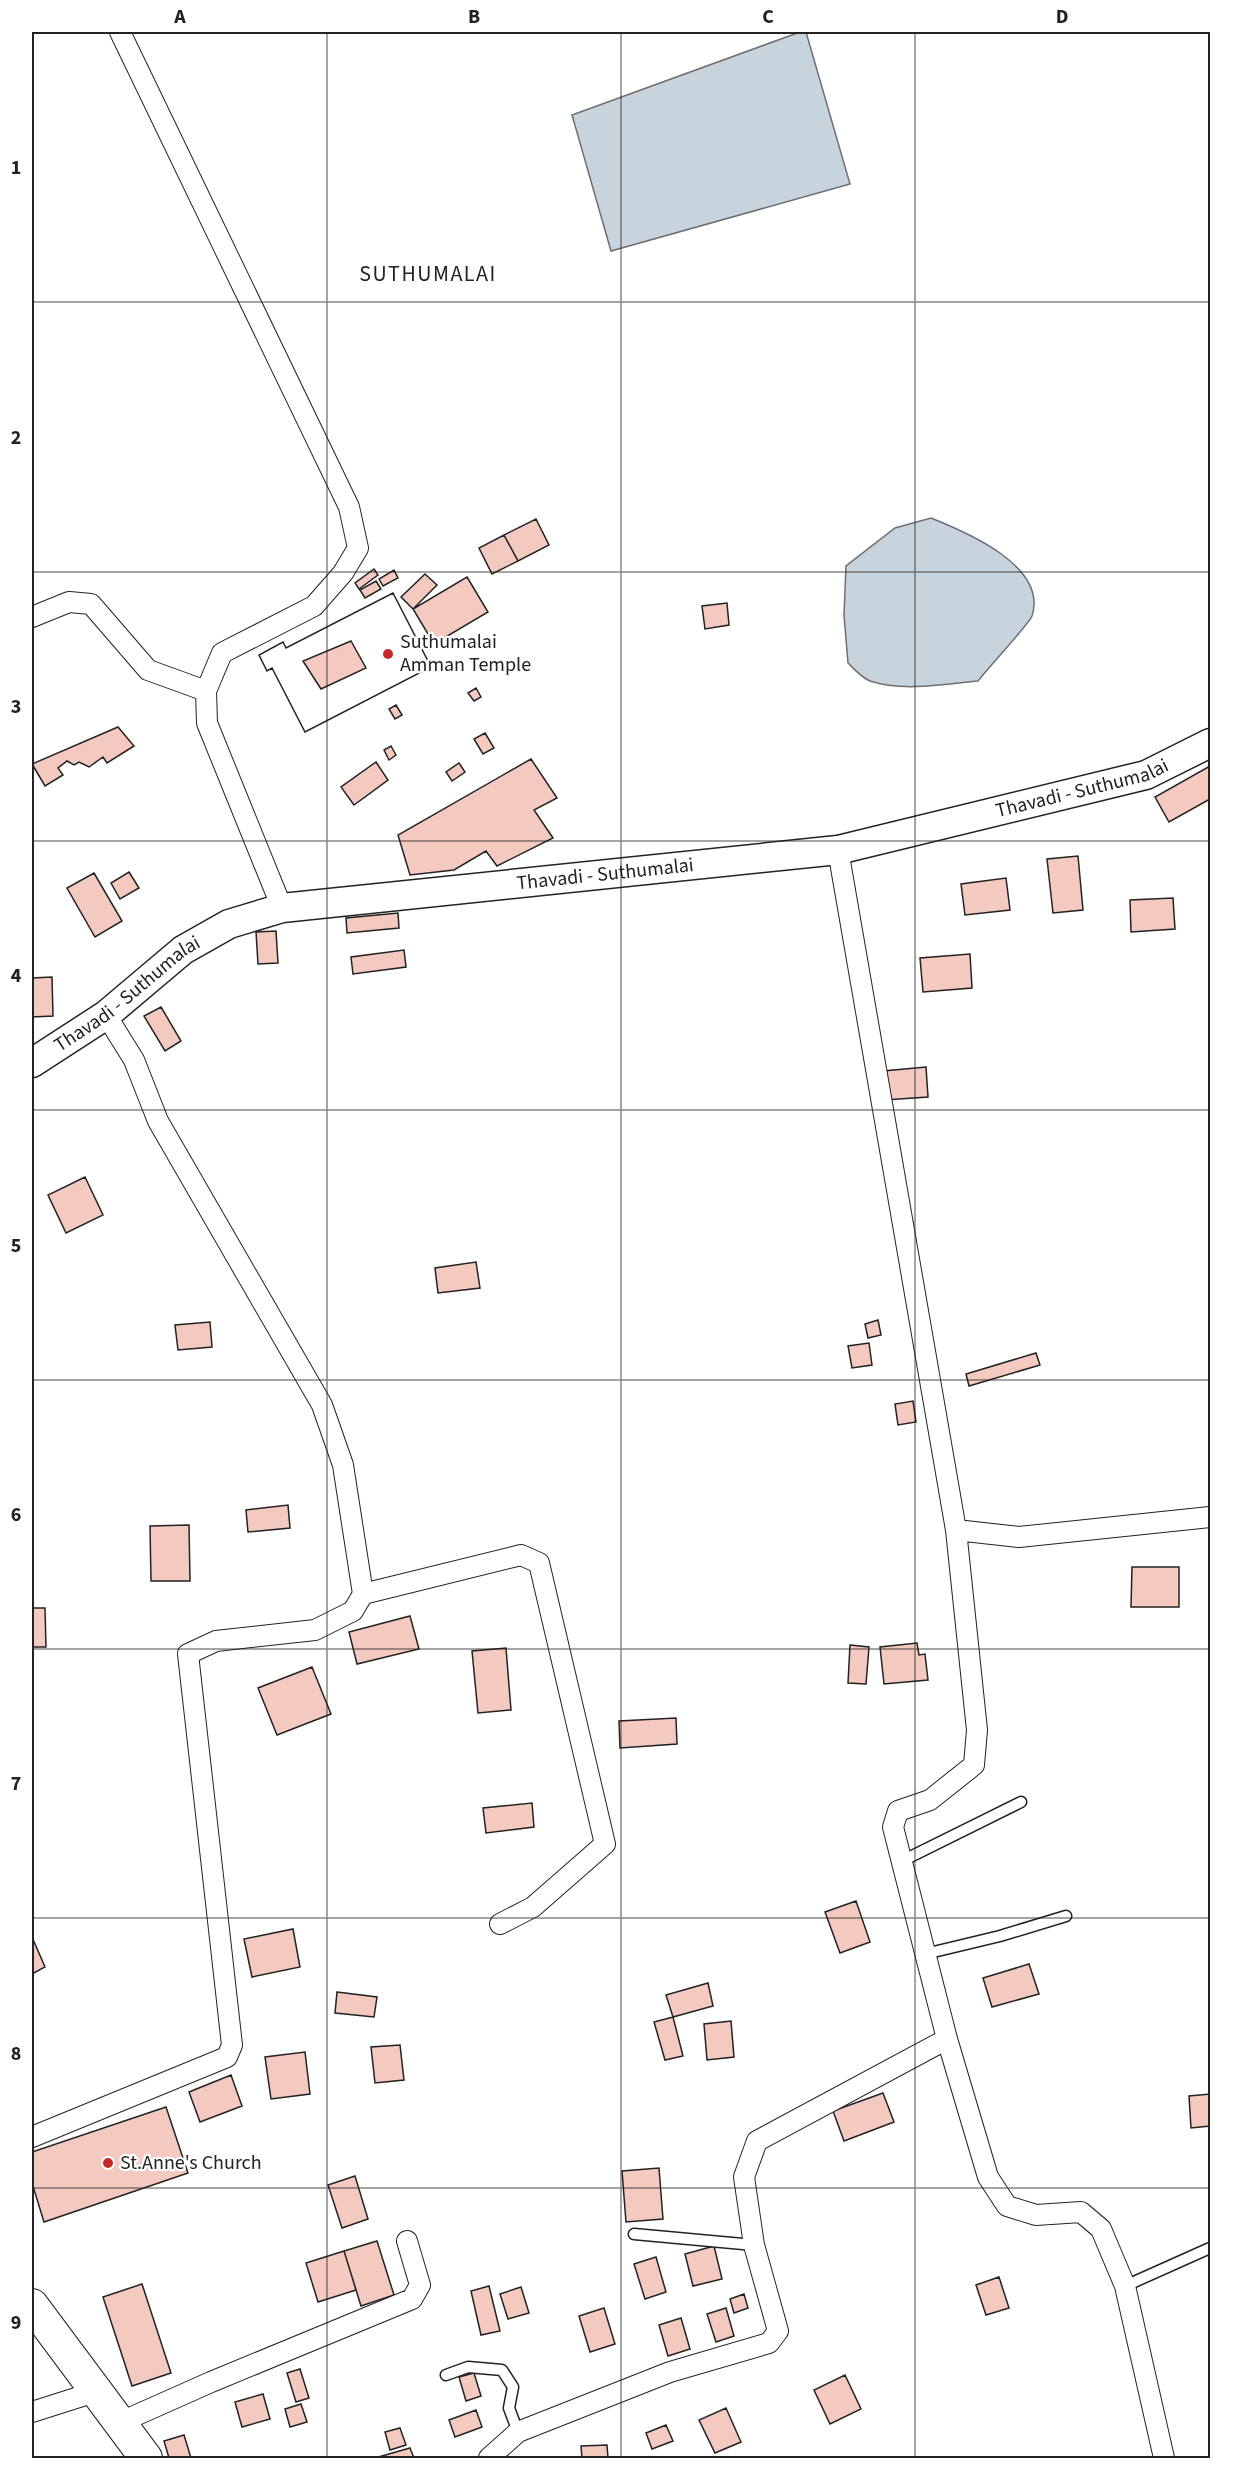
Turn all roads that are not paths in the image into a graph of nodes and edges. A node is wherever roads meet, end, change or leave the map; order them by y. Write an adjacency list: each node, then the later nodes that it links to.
1 (120, 32): 3 (street)
2 (32, 617): 3 (street)
3 (206, 691): 6 (street)
4 (1210, 743): 5 (main road, Thavadi - Suthumalai)
5 (838, 850): 6 (main road, Thavadi - Suthumalai); 10 (street)
6 (282, 908): 7 (main road, Thavadi - Suthumalai)
7 (106, 1015): 8 (main road, Thavadi - Suthumalai); 11 (street)
8 (32, 1063)
9 (1210, 1517): 10 (street)
10 (956, 1530): 13 (street)
11 (363, 1594): 15 (street); 18 (street)
12 (1022, 1802): 13 (lane)
13 (902, 1861): 16 (street)
14 (1066, 1916): 16 (lane)
15 (500, 1924)
16 (925, 1953): 17 (street)
17 (947, 2039): 21 (street); 23 (street)
18 (32, 2137)
19 (634, 2234): 21 (lane)
20 (407, 2241): 28 (street)
21 (754, 2245): 29 (street)
22 (1210, 2248): 23 (lane)
23 (1125, 2286): 32 (street)
24 (32, 2305): 26 (main road)
25 (446, 2375): 29 (lane)
26 (98, 2391): 27 (street); 28 (main road)
27 (32, 2412)
28 (121, 2422): 30 (main road)
29 (518, 2432): 31 (street)
30 (146, 2458)
31 (489, 2458)
32 (1164, 2458)

